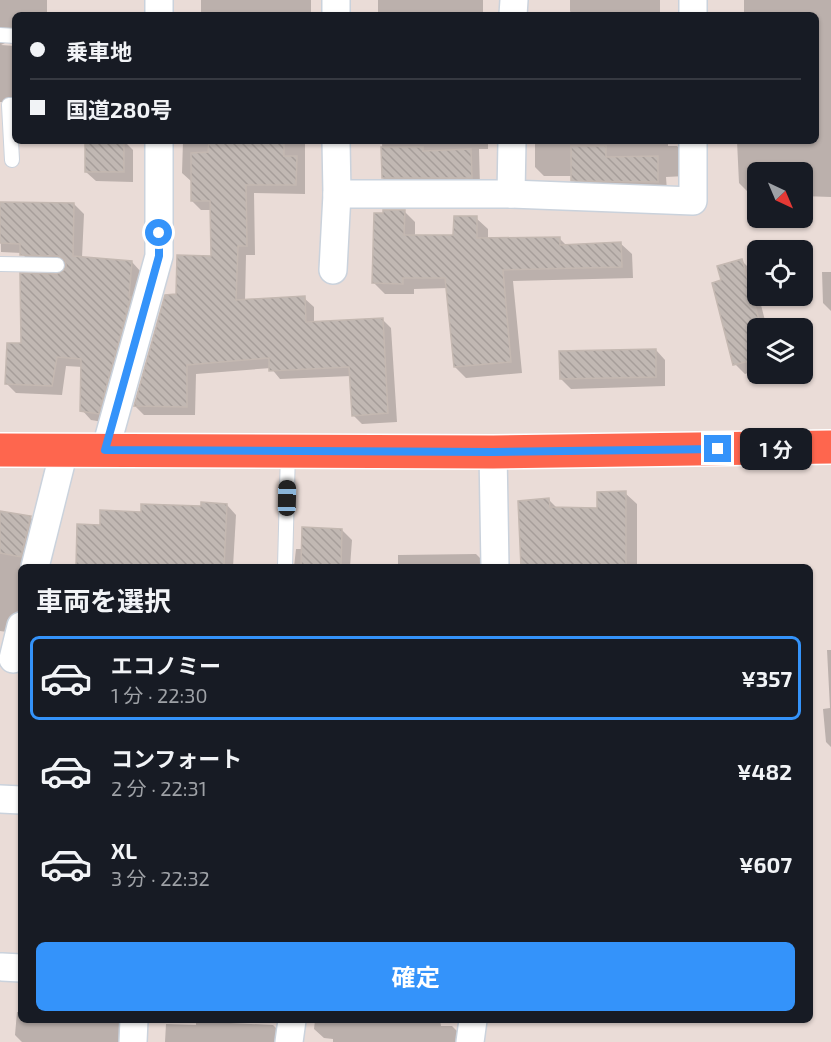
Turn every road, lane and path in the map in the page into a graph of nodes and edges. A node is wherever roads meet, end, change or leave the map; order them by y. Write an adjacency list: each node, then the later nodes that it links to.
1 (12, 105): 6 (lane)
2 (159, 144): 14 (street)
3 (336, 144): 7 (street)
4 (512, 144): 8 (street)
5 (693, 144): 8 (street)
6 (12, 160)
7 (337, 194): 8 (street); 11 (street)
8 (511, 194)
9 (0, 264): 10 (lane)
10 (57, 265)
11 (333, 270)
12 (831, 447): 17 (highway)
13 (0, 450): 15 (highway)
14 (105, 450): 15 (highway); 16 (highway)
15 (64, 451): 18 (street)
16 (288, 451): 17 (highway); 19 (lane)
17 (493, 452): 20 (street)
18 (36, 564)
19 (285, 564)
20 (495, 564)
21 (0, 799): 22 (street)
22 (18, 800)
23 (134, 1023): 26 (street)
24 (292, 1023): 27 (street)
25 (473, 1023): 28 (street)
26 (133, 1042)
27 (289, 1042)
28 (470, 1042)

